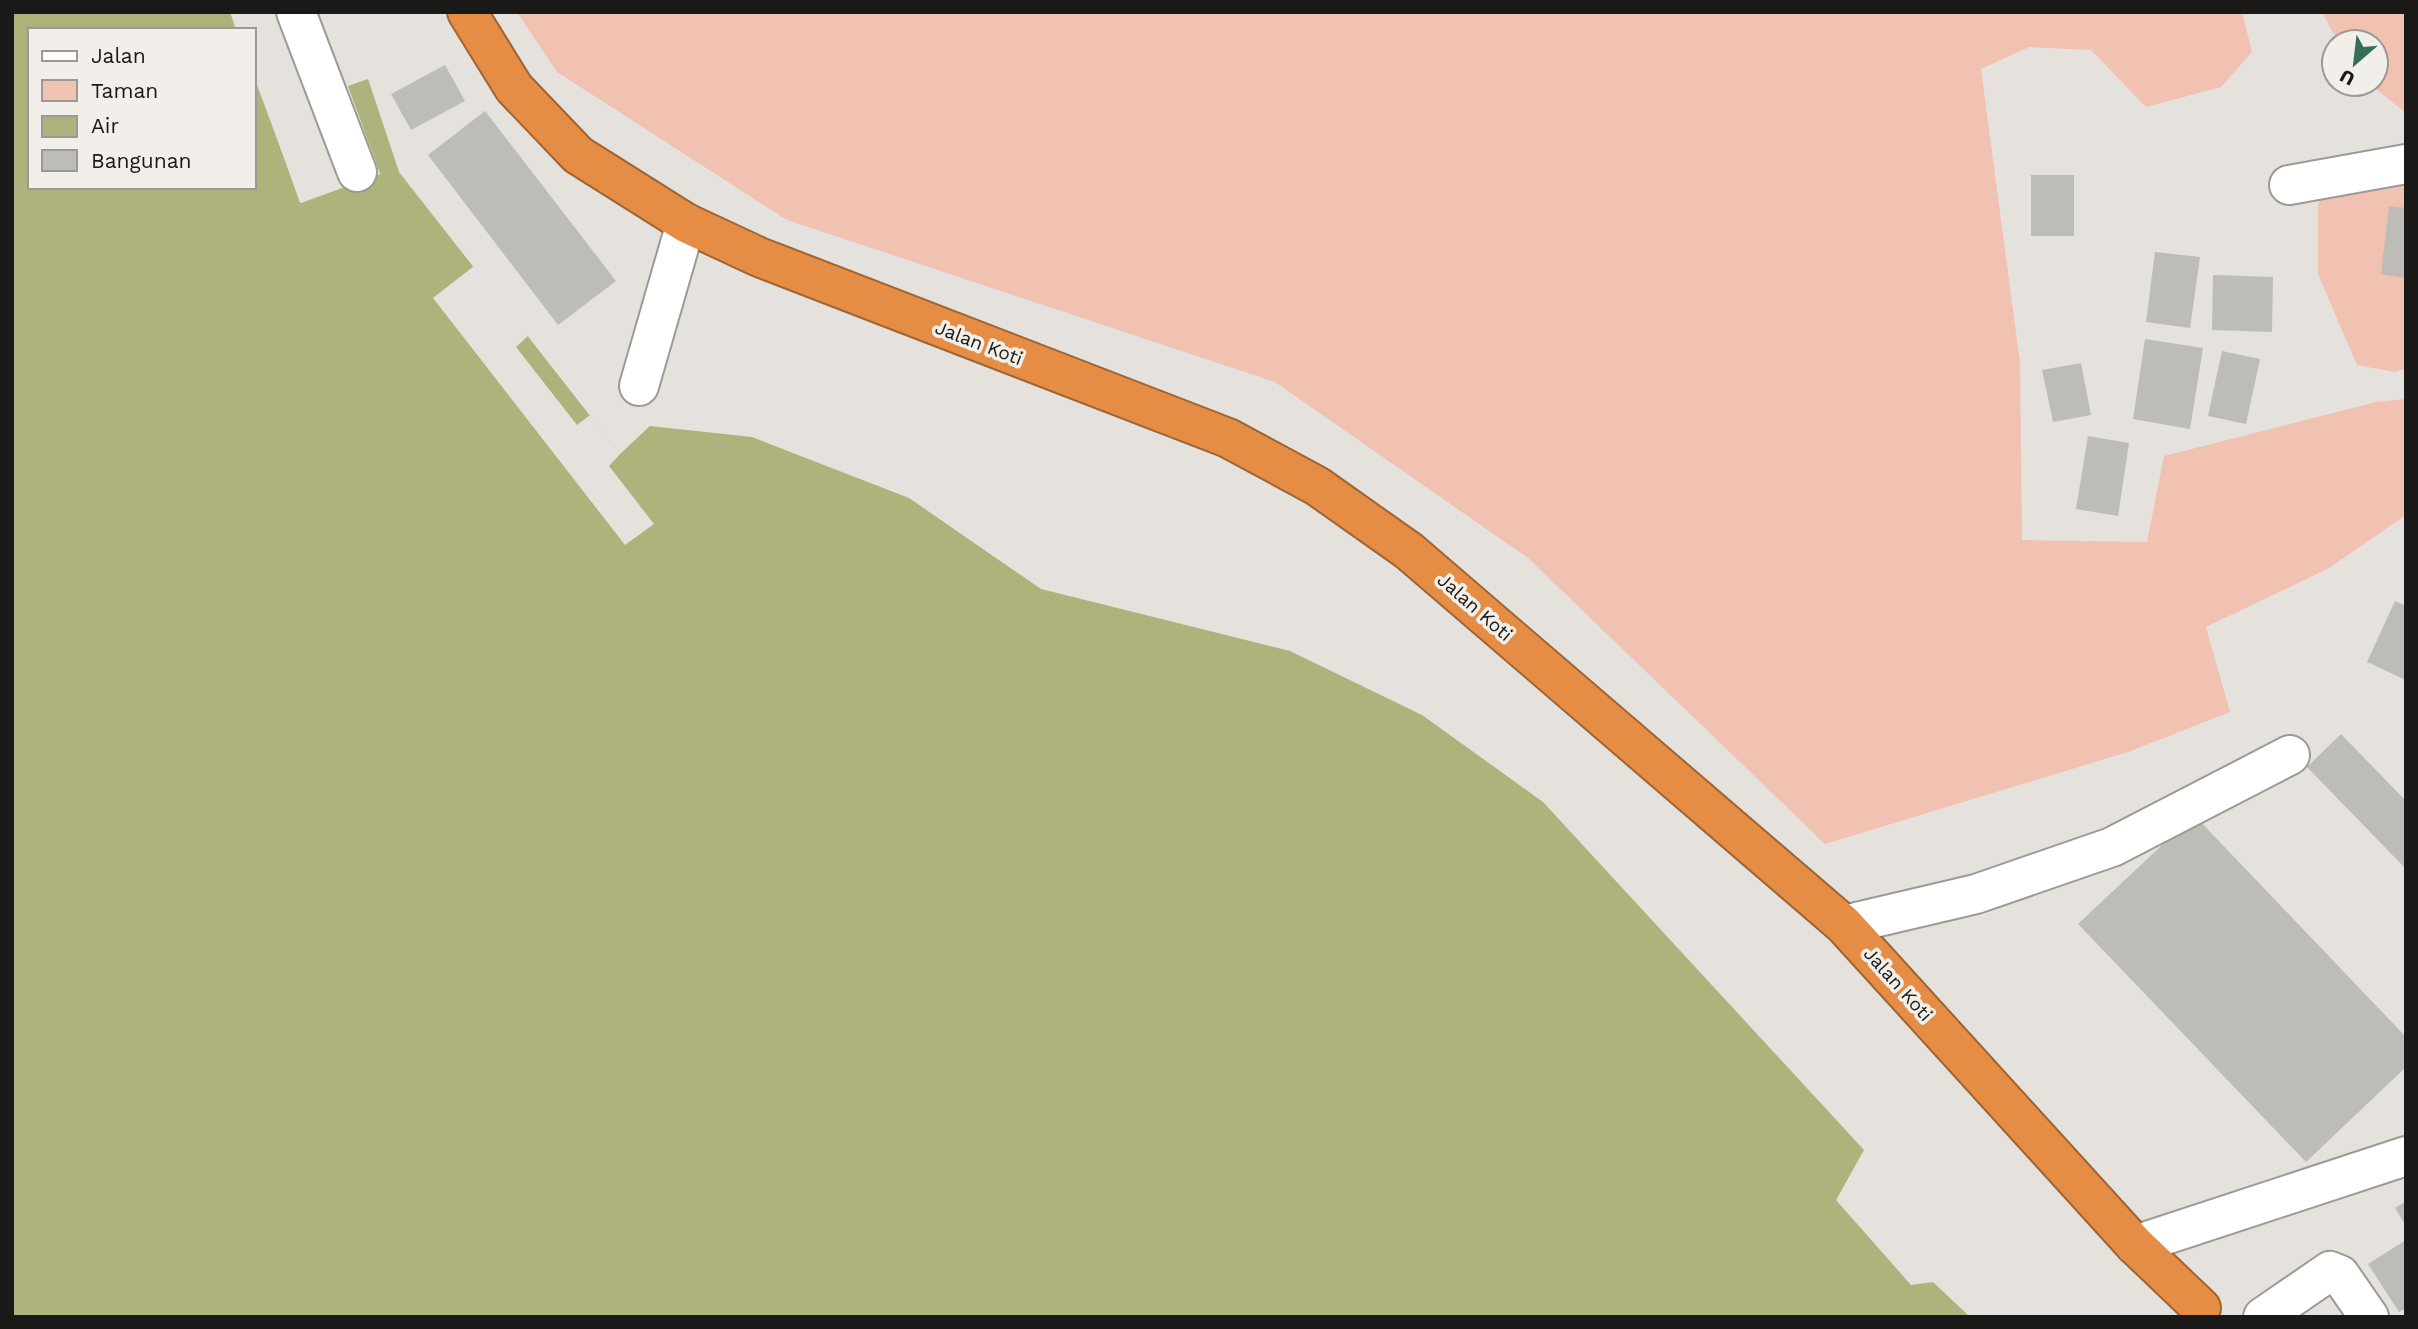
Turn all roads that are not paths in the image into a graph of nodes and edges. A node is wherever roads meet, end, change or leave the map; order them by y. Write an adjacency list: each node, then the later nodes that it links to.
1 (296, 12): 4 (street)
2 (467, 12): 6 (highway, Jalan Koti)
3 (2406, 164): 5 (street)
4 (357, 172)
5 (2289, 185)
6 (685, 223): 7 (street); 9 (highway, Jalan Koti)
7 (639, 386)
8 (2290, 755): 9 (street)
9 (1844, 925): 11 (highway, Jalan Koti)
10 (2406, 1156): 11 (street)
11 (2135, 1245): 12 (highway, Jalan Koti)
12 (2202, 1308)
13 (2263, 1317): 14 (street)
14 (2368, 1317)

